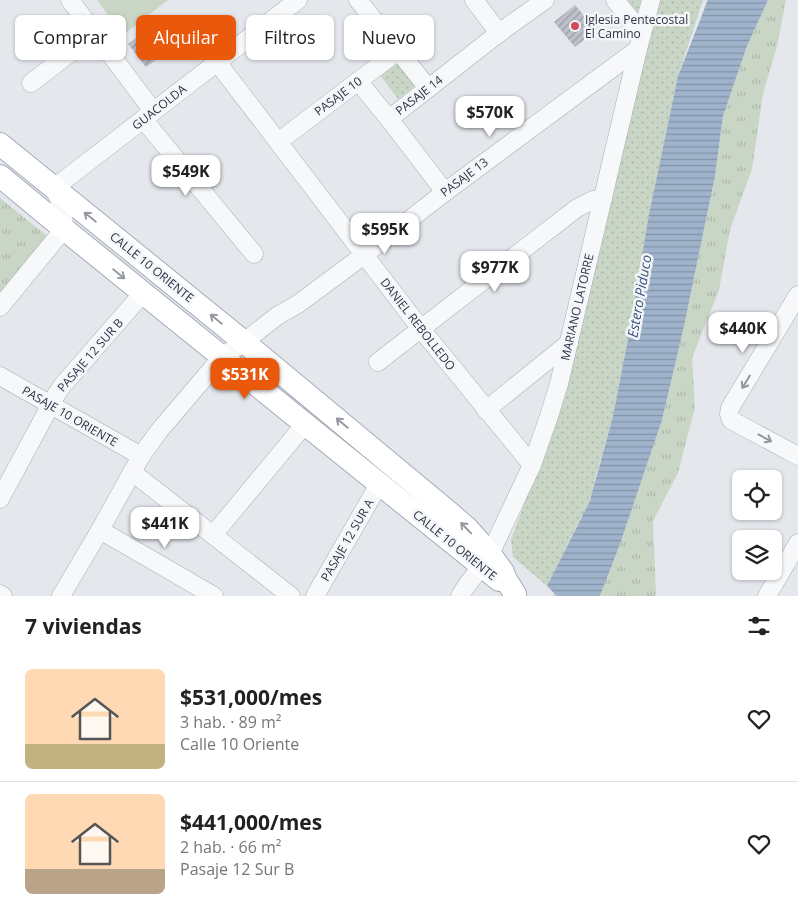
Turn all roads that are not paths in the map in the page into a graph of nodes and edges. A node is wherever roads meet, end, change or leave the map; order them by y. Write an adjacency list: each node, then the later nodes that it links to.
1 (70, 0): 8 (street)
2 (298, 0): 16 (street, GUACOLDA)
3 (358, 0): 9 (street)
4 (474, 0): 10 (street)
5 (545, 0): 10 (street, PASAJE 14)
6 (615, 0): 11 (street)
7 (651, 0): 11 (street, MARIANO LATORRE)
8 (82, 15)
9 (370, 15)
10 (499, 32): 19 (street, PASAJE 14)
11 (640, 41): 26 (street, PASAJE 13); 27 (street, MARIANO LATORRE)
12 (61, 60): 18 (street)
13 (113, 60): 20 (street)
14 (386, 60): 17 (street, PASAJE 10)
15 (405, 60): 19 (street)
16 (217, 62): 20 (street, GUACOLDA); 22 (street, DANIEL REBOLLEDO)
17 (358, 80): 21 (street); 22 (street, PASAJE 10)
18 (31, 83)
19 (428, 88): 21 (street, PASAJE 14)
20 (148, 115): 25 (street, GUACOLDA); 29 (street)
21 (389, 119): 26 (street)
22 (278, 142): 30 (street, DANIEL REBOLLEDO)
23 (0, 144): 25 (main road, CALLE 10 ORIENTE)
24 (0, 176): 28 (main road, CALLE 10 ORIENTE)
25 (54, 188): 28 (street); 35 (main road, CALLE 10 ORIENTE, one-way to 25)
26 (445, 192): 30 (street, PASAJE 13)
27 (602, 199): 34 (street); 36 (street, MARIANO LATORRE)
28 (64, 229): 31 (main road, CALLE 10 ORIENTE, one-way to 31); 33 (street)
29 (254, 254)
30 (364, 255): 34 (street, DANIEL REBOLLEDO); 35 (street, PASAJE 13)
31 (143, 293): 37 (main road, CALLE 10 ORIENTE); 40 (street, PASAJE 12 SUR B)
32 (798, 295): 44 (street, one-way to 44)
33 (0, 307)
34 (421, 329): 38 (street); 41 (street, DANIEL REBOLLEDO)
35 (244, 342): 37 (street, PASAJE 13); 52 (main road, CALLE 10 ORIENTE, one-way to 35)
36 (569, 343): 41 (street); 45 (street, MARIANO LATORRE)
37 (222, 357): 42 (main road, CALLE 10 ORIENTE); 43 (street, PASAJE 13)
38 (378, 362)
39 (0, 376): 40 (street, PASAJE 10 ORIENTE)
40 (50, 405): 43 (street, PASAJE 10 ORIENTE); 48 (street, PASAJE 12 SUR B)
41 (486, 410): 45 (street, DANIEL REBOLLEDO)
42 (305, 424): 47 (main road, CALLE 10 ORIENTE); 50 (street)
43 (141, 456): 46 (street, PASAJE 13)
44 (798, 456)
45 (532, 465): 52 (street, MARIANO LATORRE)
46 (132, 472): 49 (street, PASAJE 13); 50 (street)
47 (380, 484): 52 (main road, CALLE 10 ORIENTE); 57 (street, PASAJE 12 SUR A)
48 (0, 499)
49 (100, 530): 54 (street, PASAJE 13); 55 (street)
50 (213, 535): 56 (street)
51 (798, 543): 59 (street)
52 (486, 560): 53 (main road, CALLE 10 ORIENTE); 58 (street, MARIANO LATORRE)
53 (516, 595)
54 (61, 596)
55 (214, 596)
56 (291, 596)
57 (315, 596)
58 (460, 596)
59 (767, 596)

